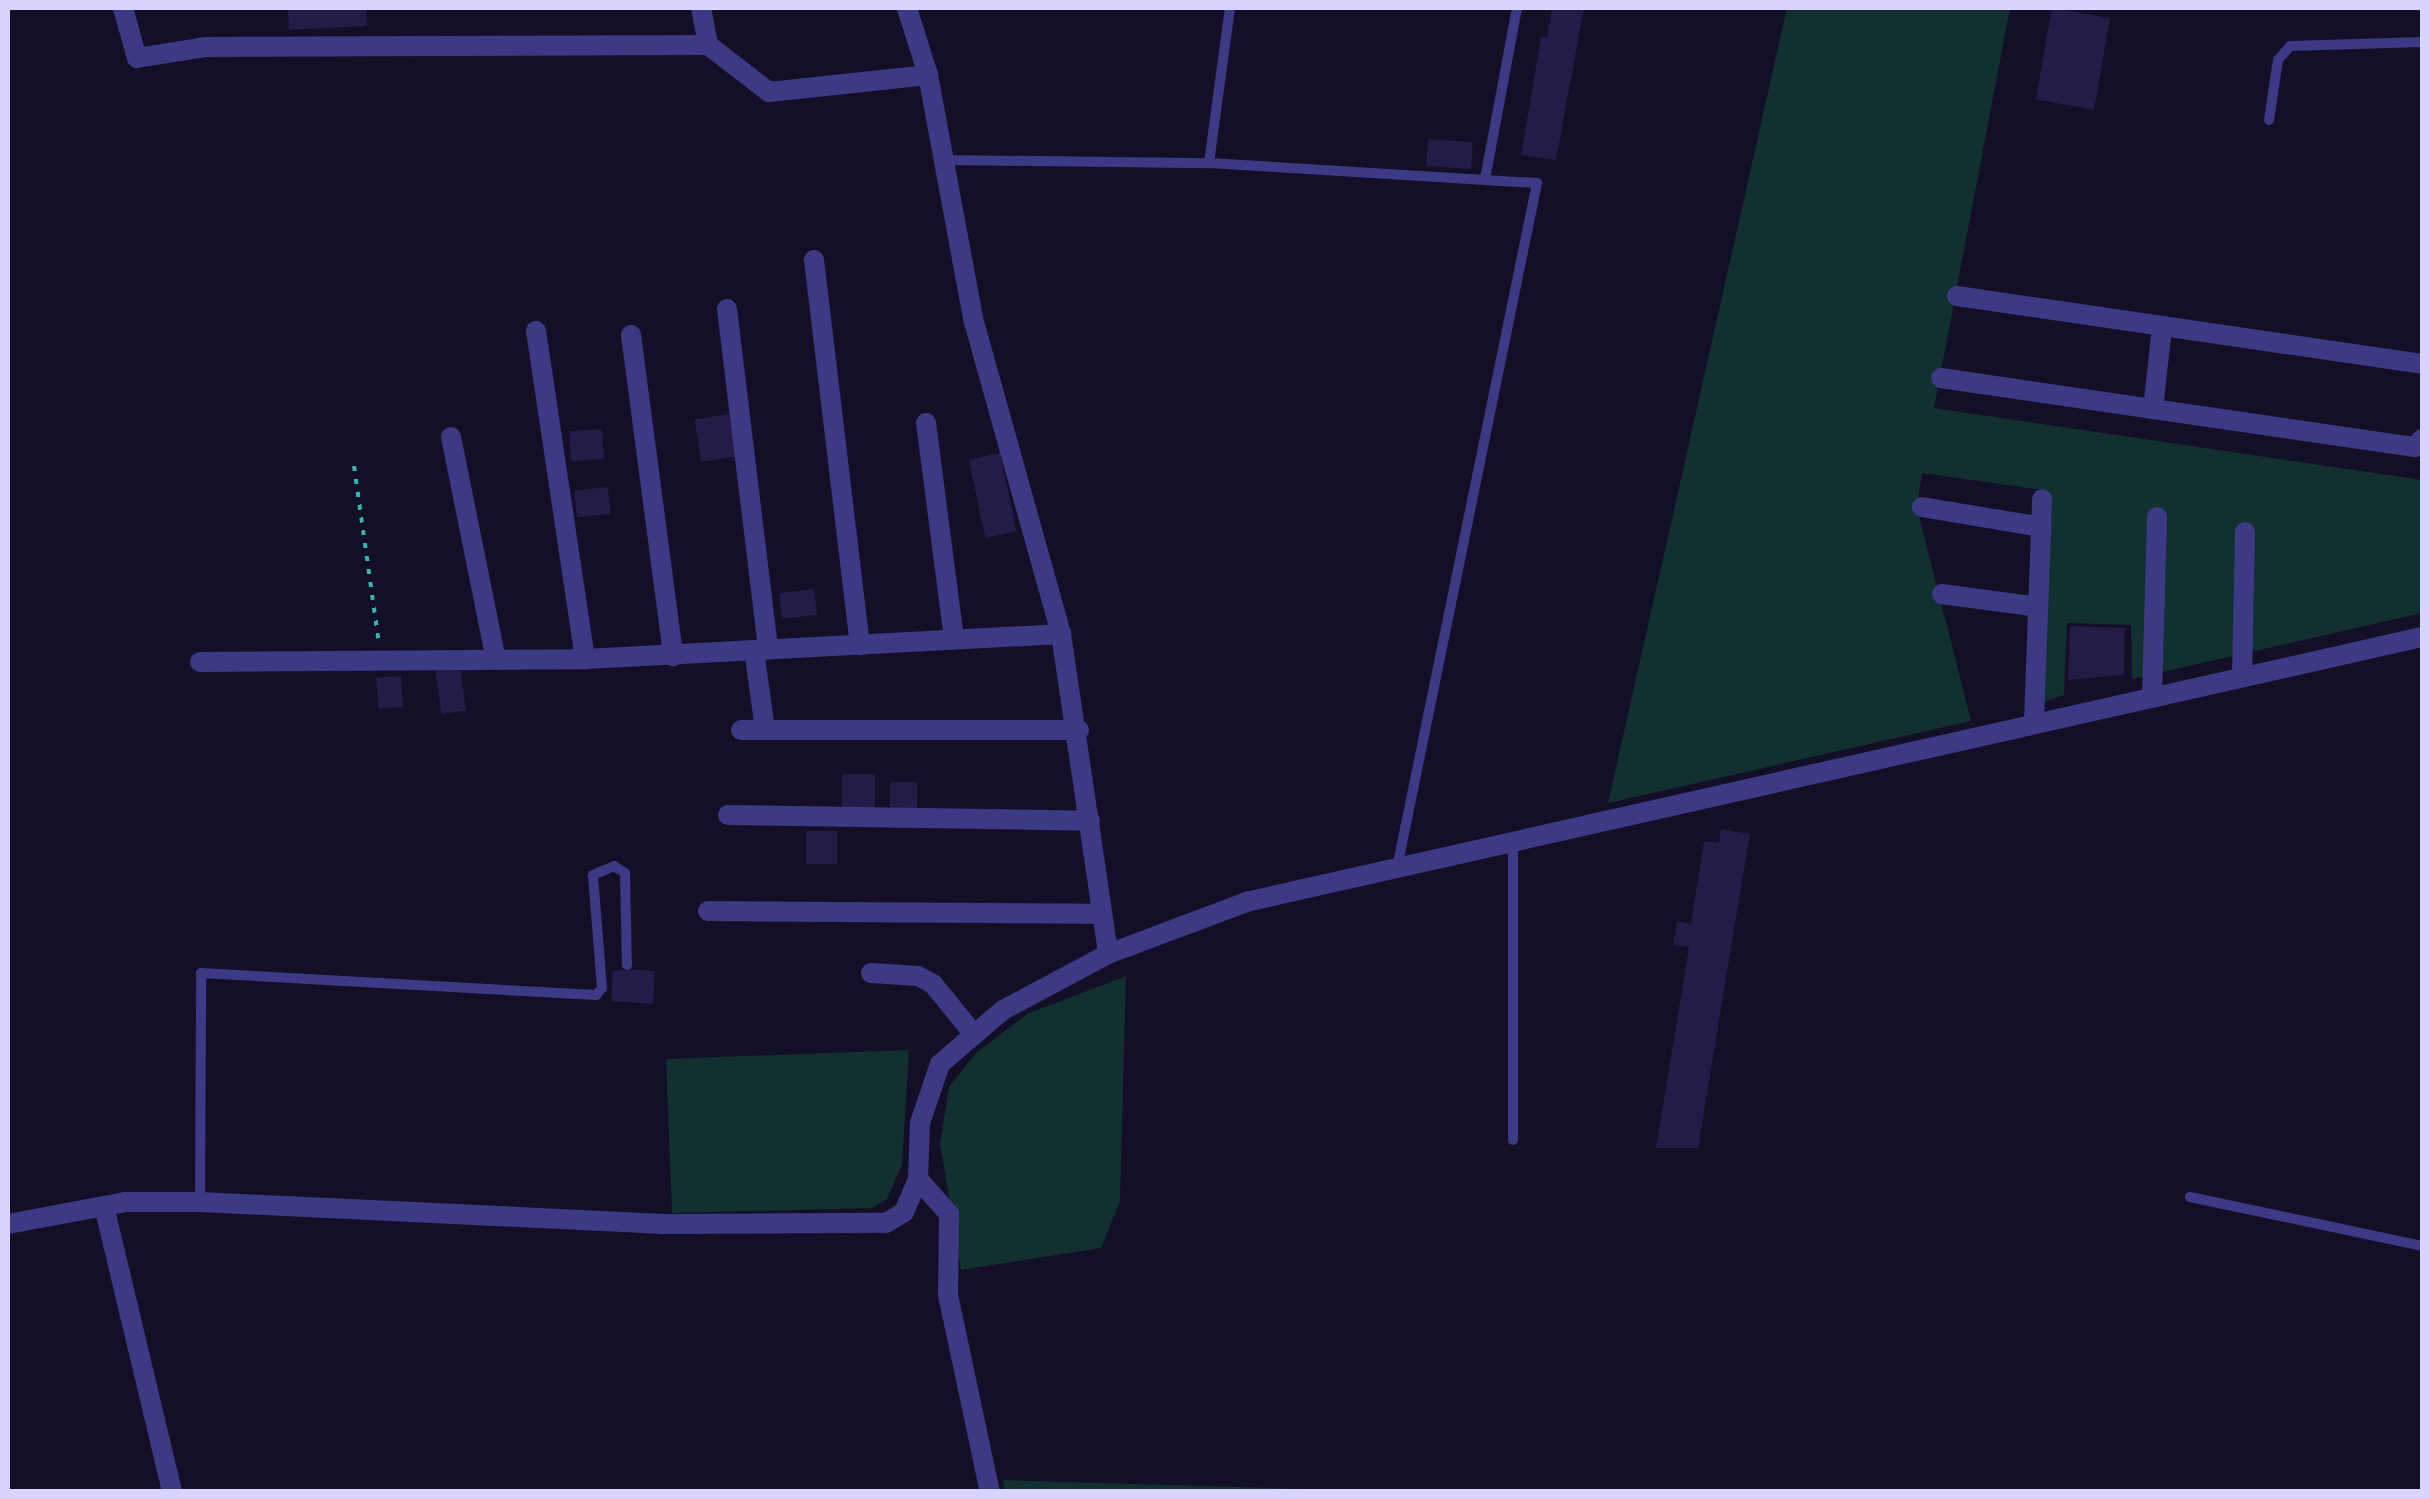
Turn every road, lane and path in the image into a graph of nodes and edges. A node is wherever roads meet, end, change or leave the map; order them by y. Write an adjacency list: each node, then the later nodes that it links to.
1 (123, 8): 7 (street)
2 (702, 8): 7 (street)
3 (907, 8): 8 (street)
4 (1230, 8): 11 (lane)
5 (1517, 8): 12 (lane)
6 (2422, 42): 9 (lane)
7 (708, 45): 8 (street)
8 (928, 75): 10 (street)
9 (2268, 120)
10 (946, 160): 11 (lane); 33 (street)
11 (1210, 163): 12 (lane)
12 (1484, 179): 52 (lane)
13 (814, 260): 36 (street)
14 (1957, 296): 16 (street)
15 (727, 309): 37 (street)
16 (2162, 327): 19 (street); 21 (street)
17 (536, 332): 40 (street)
18 (632, 335): 39 (street)
19 (2422, 364)
20 (1941, 378): 21 (street)
21 (2152, 409): 24 (street)
22 (926, 423): 35 (street)
23 (451, 437): 38 (street)
24 (2422, 440)
25 (354, 466): 42 (path)
26 (2042, 499): 29 (street)
27 (1922, 507): 29 (street)
28 (2156, 517): 44 (street)
29 (2041, 527): 32 (street)
30 (2245, 532): 43 (street)
31 (1942, 594): 32 (street)
32 (2038, 607): 45 (street)
33 (1061, 634): 35 (street); 48 (street)
34 (2422, 637): 43 (street)
35 (954, 640): 36 (street)
36 (860, 645): 37 (street)
37 (761, 650): 39 (street); 46 (street)
38 (495, 656): 40 (street); 42 (street)
39 (673, 656): 40 (street)
40 (585, 659)
41 (200, 662): 42 (street)
42 (382, 663)
43 (2242, 676): 44 (street)
44 (2152, 696): 45 (street)
45 (2034, 721): 51 (street)
46 (765, 729): 47 (street); 48 (street)
47 (741, 730)
48 (1080, 730): 50 (street)
49 (728, 815): 50 (street)
50 (1090, 821): 54 (street)
51 (1513, 841): 52 (street); 59 (lane)
52 (1397, 868): 55 (street)
53 (708, 911): 54 (street)
54 (1100, 914): 55 (street)
55 (1108, 954): 58 (street)
56 (627, 964): 62 (lane)
57 (871, 973): 58 (street)
58 (972, 1032): 60 (street)
59 (1513, 1140)
60 (918, 1179): 62 (street); 67 (street)
61 (2190, 1197): 65 (lane)
62 (200, 1202): 63 (street)
63 (104, 1206): 64 (street); 66 (street)
64 (8, 1224)
65 (2422, 1246)
66 (172, 1492)
67 (990, 1492)

